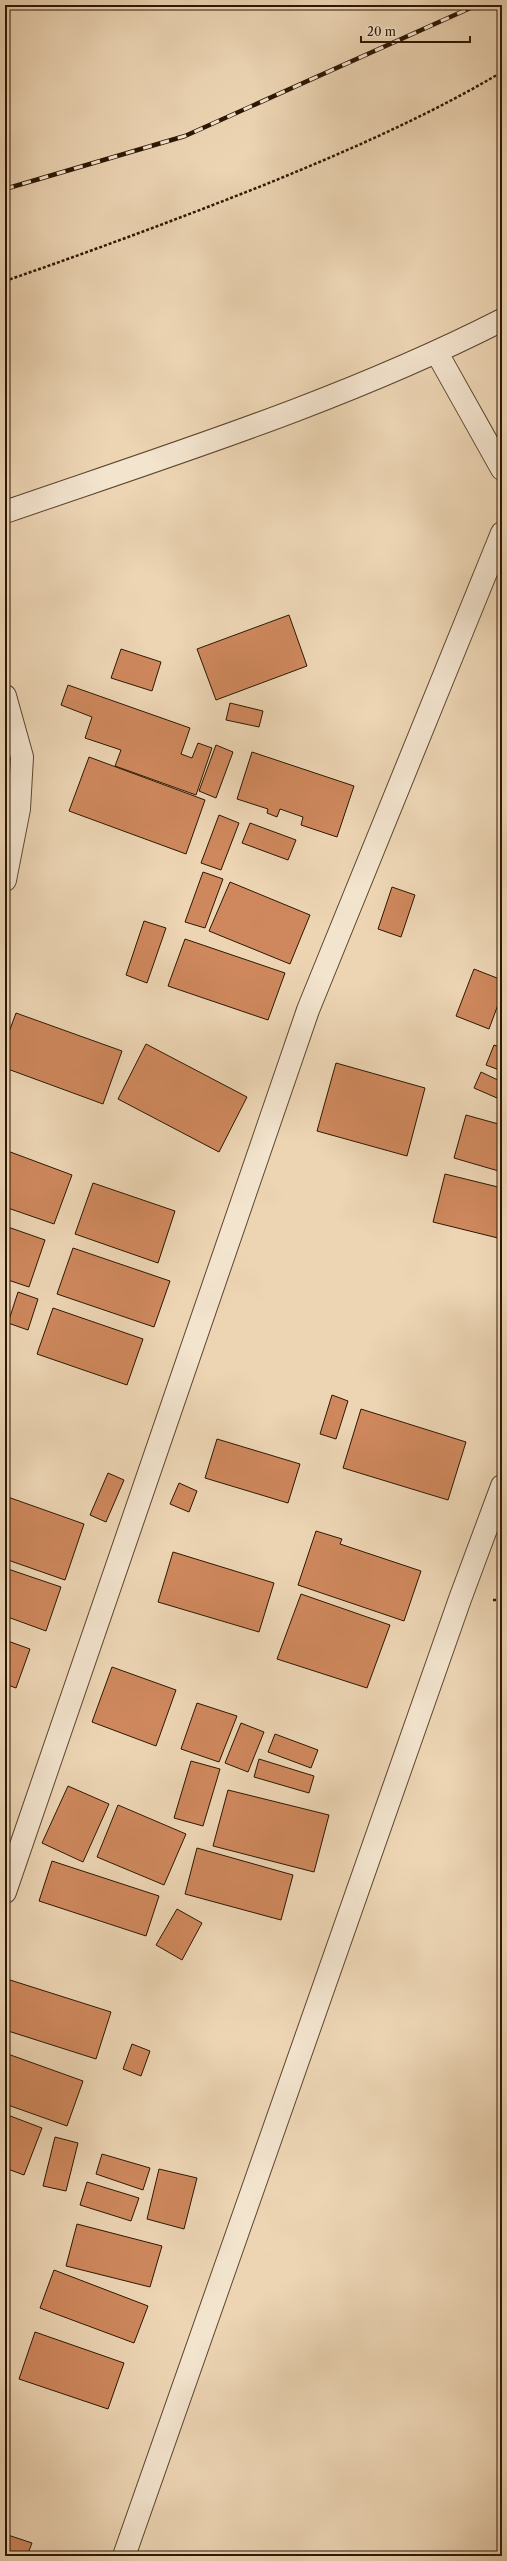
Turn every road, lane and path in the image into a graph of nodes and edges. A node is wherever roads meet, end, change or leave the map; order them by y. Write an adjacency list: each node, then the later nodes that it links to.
1 (502, 72): 2 (path)
2 (5, 281)
3 (502, 320): 4 (street)
4 (437, 353): 5 (street); 6 (street)
5 (502, 469)
6 (5, 512)
7 (502, 533): 11 (street)
8 (5, 696): 9 (street)
9 (5, 880)
10 (502, 1486): 12 (street)
11 (5, 1892)
12 (124, 2556)

